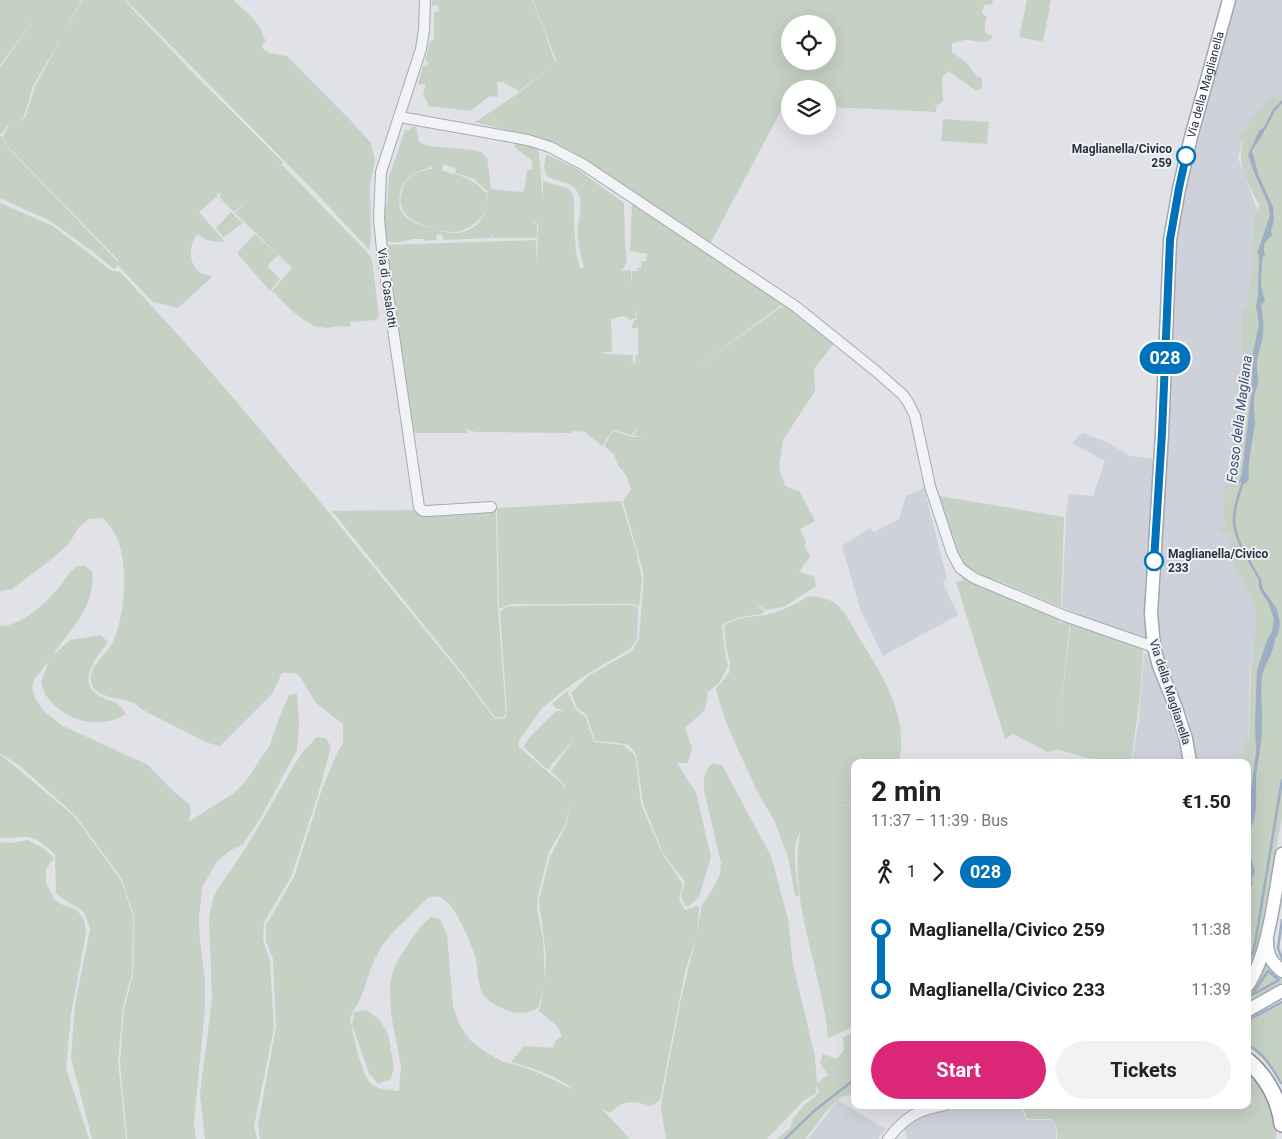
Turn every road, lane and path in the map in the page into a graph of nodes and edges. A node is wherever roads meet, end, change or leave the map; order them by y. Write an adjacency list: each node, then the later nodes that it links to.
1 (425, 0): 3 (street, Via di Casalotti)
2 (1228, 0): 5 (main road, Via della Maglianella)
3 (400, 117): 4 (street, Via di Casalotti); 5 (street)
4 (491, 507)
5 (1154, 648): 6 (main road, Via della Maglianella)
6 (1189, 759)
7 (1282, 854): 8 (main road)
8 (1267, 931): 9 (main road); 10 (main road)
9 (1282, 971)
10 (1251, 979)
11 (1282, 991): 12 (main road)
12 (1251, 1008)
13 (1251, 1064): 15 (highway)
14 (930, 1109): 16 (street)
15 (1282, 1124)
16 (888, 1139)

